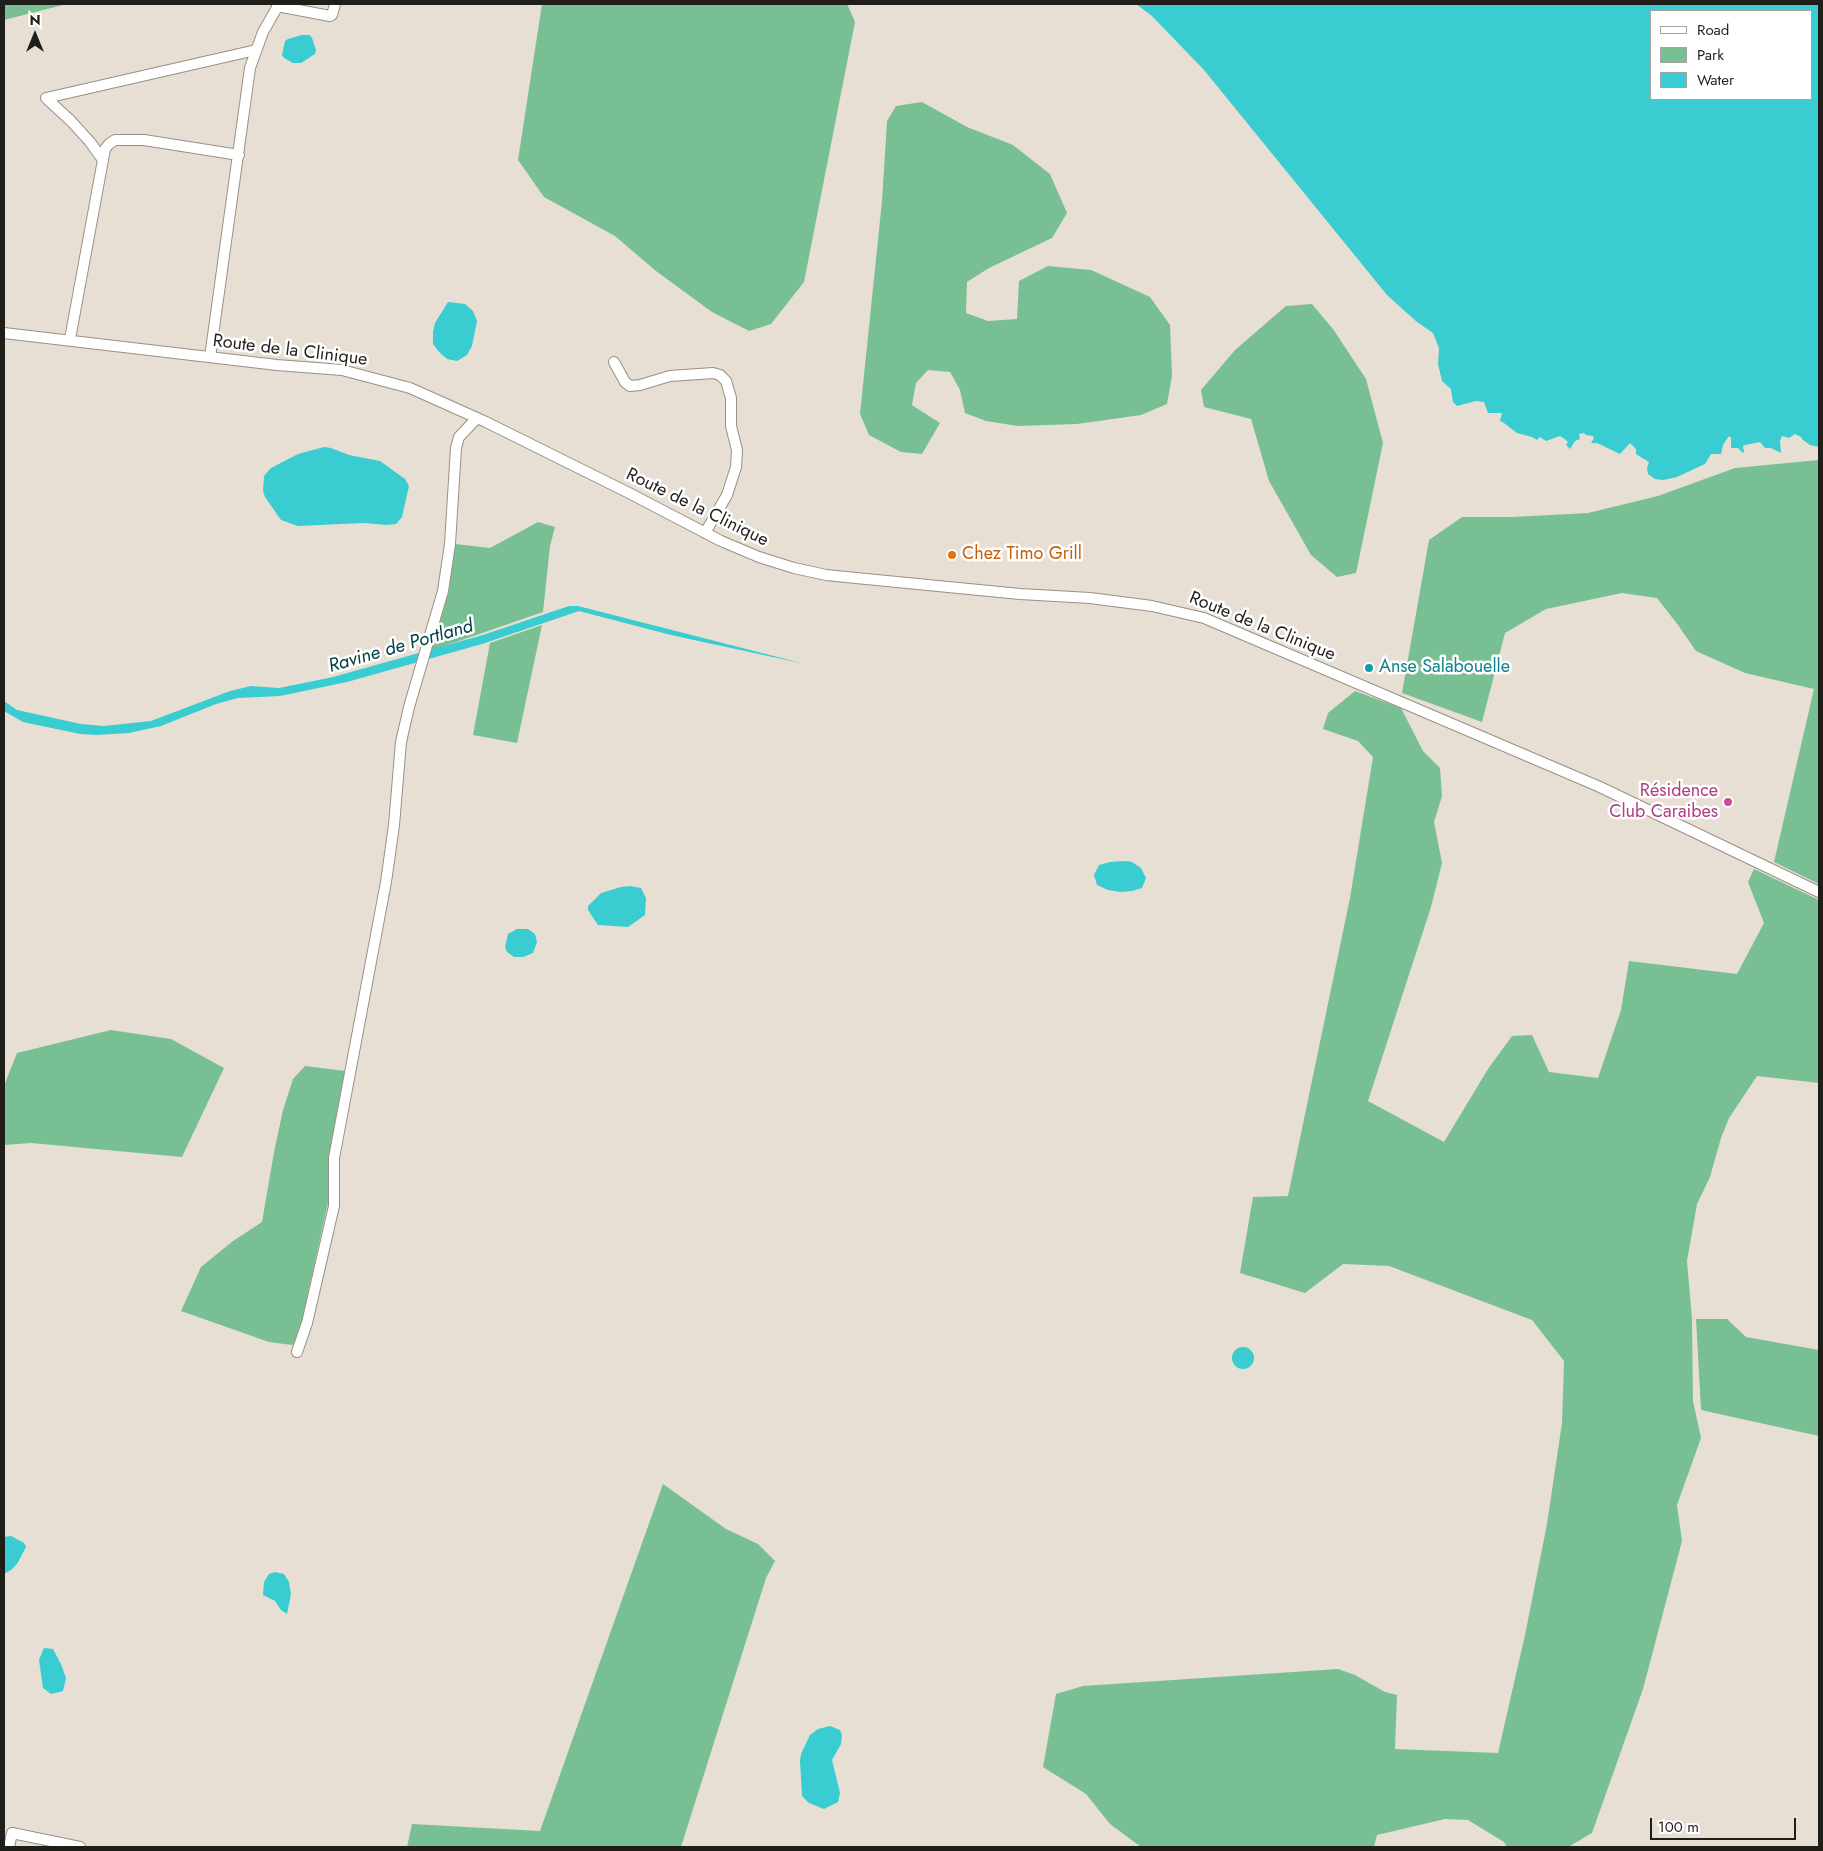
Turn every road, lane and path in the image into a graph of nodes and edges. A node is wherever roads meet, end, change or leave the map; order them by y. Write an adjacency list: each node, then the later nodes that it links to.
1 (336, 4): 2 (street)
2 (278, 5): 3 (street)
3 (256, 50): 4 (street); 5 (street)
4 (239, 155): 5 (street); 8 (street)
5 (103, 160): 7 (street)
6 (4, 333): 7 (street, Route de la Clinique)
7 (70, 339): 8 (street, Route de la Clinique)
8 (210, 357): 10 (street, Route de la Clinique)
9 (614, 362): 11 (street)
10 (477, 418): 11 (street, Route de la Clinique); 13 (street)
11 (705, 533): 12 (street, Route de la Clinique)
12 (1819, 892)
13 (296, 1352)
14 (10, 1847): 15 (street)
15 (80, 1847)

